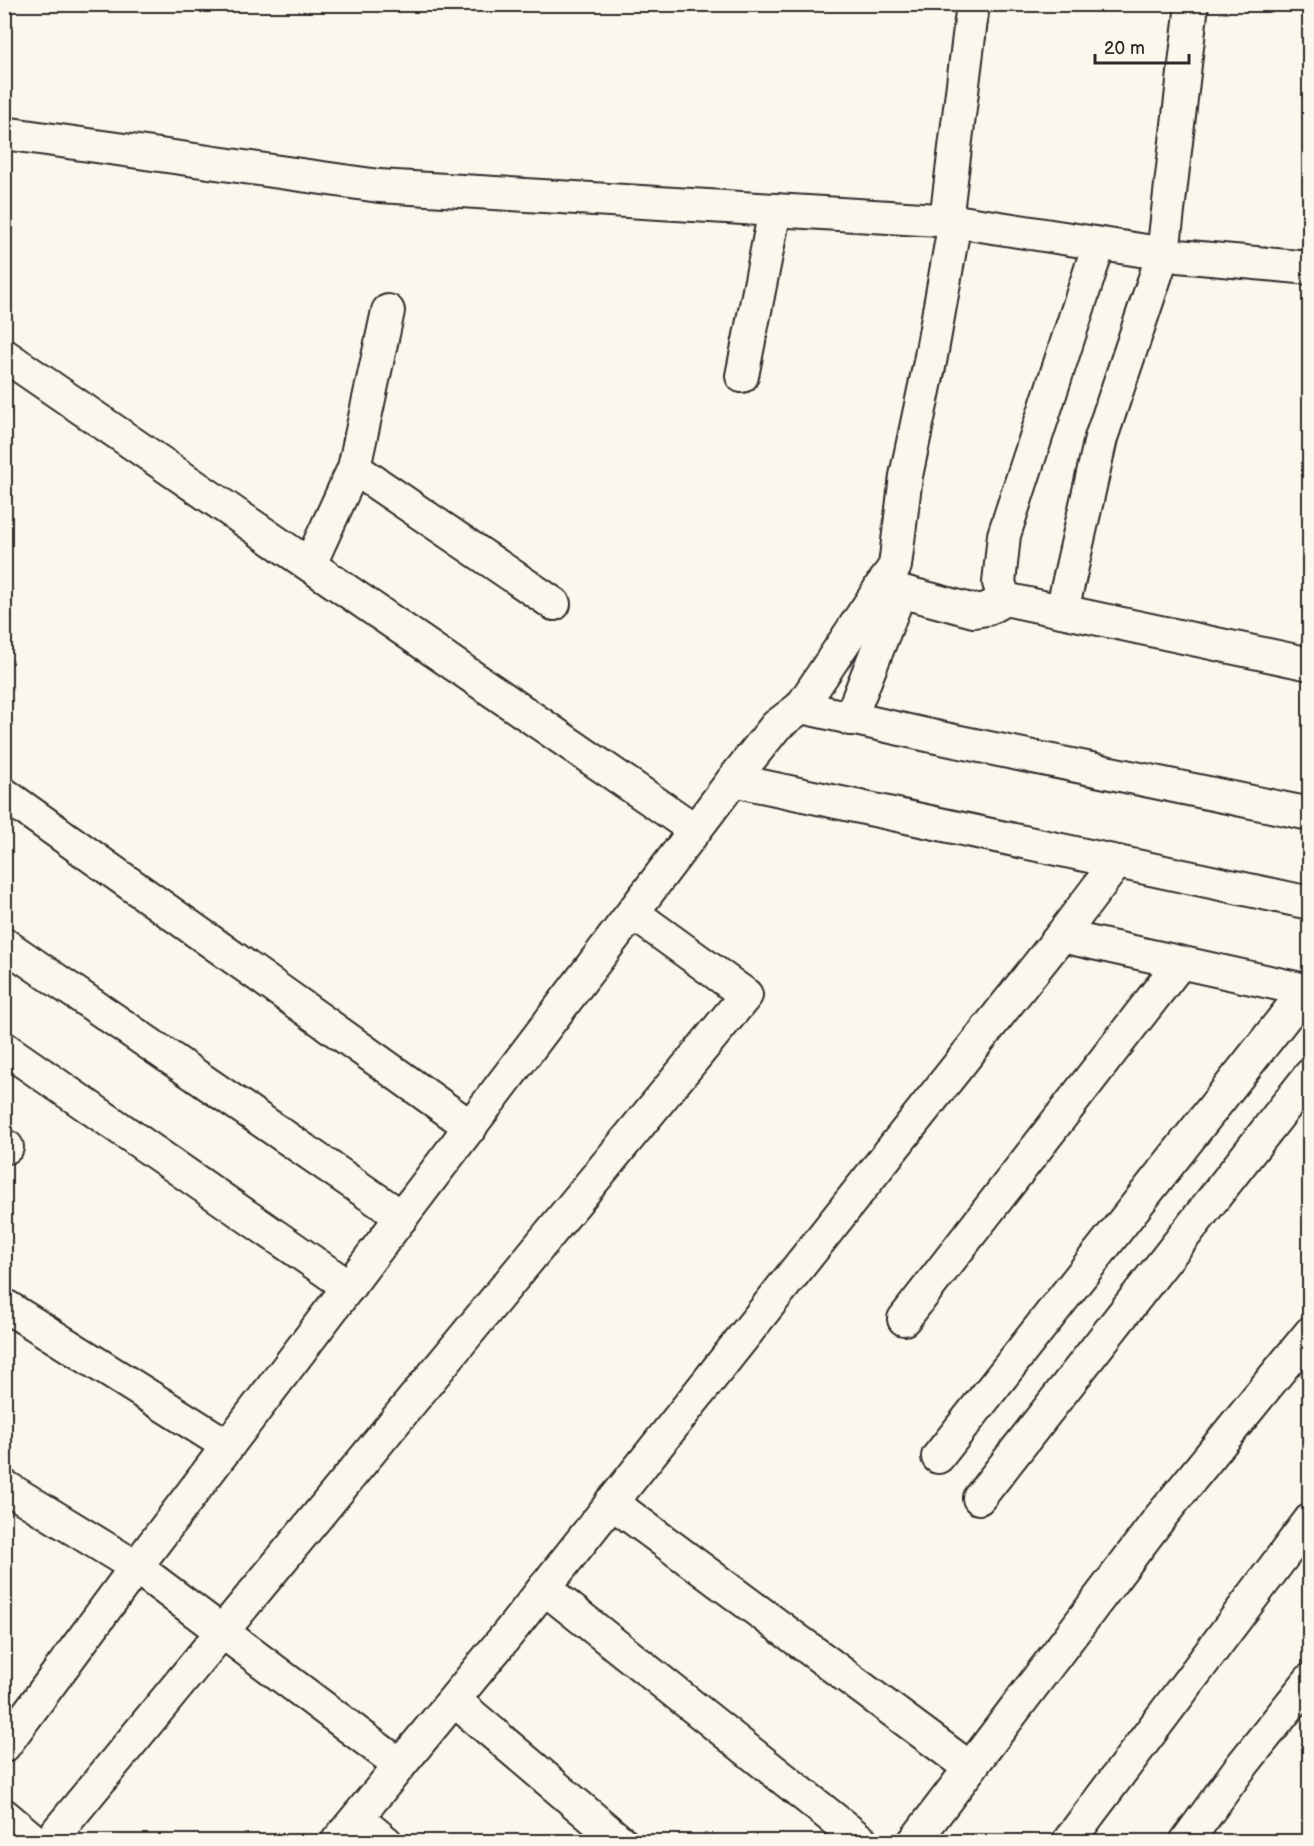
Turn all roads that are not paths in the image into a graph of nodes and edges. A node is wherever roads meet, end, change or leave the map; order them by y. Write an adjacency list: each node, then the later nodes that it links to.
1 (973, 4): 5 (street)
2 (1192, 4): 7 (street)
3 (4, 133): 4 (street)
4 (775, 210): 5 (street); 11 (street)
5 (951, 220): 6 (street); 14 (street)
6 (1099, 244): 7 (street); 15 (street)
7 (1163, 254): 8 (street); 17 (street)
8 (1310, 268)
9 (388, 311): 12 (street)
10 (4, 355): 13 (street)
11 (742, 376)
12 (354, 468): 13 (street); 16 (street)
13 (310, 564): 24 (street)
14 (890, 589): 15 (street); 19 (street); 20 (street)
15 (1005, 599): 17 (street)
16 (554, 604)
17 (1062, 611): 18 (street)
18 (1310, 664)
19 (801, 707): 20 (street); 21 (street)
20 (850, 719): 23 (street)
21 (733, 780): 24 (street); 25 (street)
22 (4, 794): 34 (street)
23 (1310, 814)
24 (695, 830): 27 (street)
25 (1116, 862): 26 (street); 28 (street)
26 (1310, 903)
27 (633, 913): 34 (street); 48 (street)
28 (1061, 936): 30 (street); 44 (street)
29 (4, 944): 35 (street)
30 (1180, 963): 31 (street); 38 (street)
31 (1307, 991): 41 (street)
32 (4, 1048): 36 (street)
33 (1310, 1076): 43 (street)
34 (471, 1127): 35 (street)
35 (402, 1217): 36 (street)
36 (349, 1287): 40 (street)
37 (4, 1305): 40 (street)
38 (904, 1318)
39 (1310, 1333): 53 (street)
40 (228, 1446): 46 (street)
41 (938, 1457)
42 (4, 1486): 46 (street)
43 (979, 1498)
44 (611, 1502): 47 (street); 53 (street)
45 (1310, 1520): 62 (street)
46 (136, 1567): 48 (street); 51 (street)
47 (544, 1588): 50 (street); 60 (street)
48 (222, 1632): 52 (street); 57 (street)
49 (1310, 1680): 63 (street)
50 (454, 1700): 52 (street); 59 (street)
51 (4, 1746)
52 (400, 1765): 55 (street)
53 (970, 1768): 61 (street)
54 (4, 1815): 56 (street)
55 (347, 1830): 58 (street)
56 (36, 1842)
57 (49, 1842)
58 (386, 1842)
59 (621, 1842)
60 (862, 1842)
61 (914, 1842)
62 (1068, 1842)
63 (1186, 1842)

